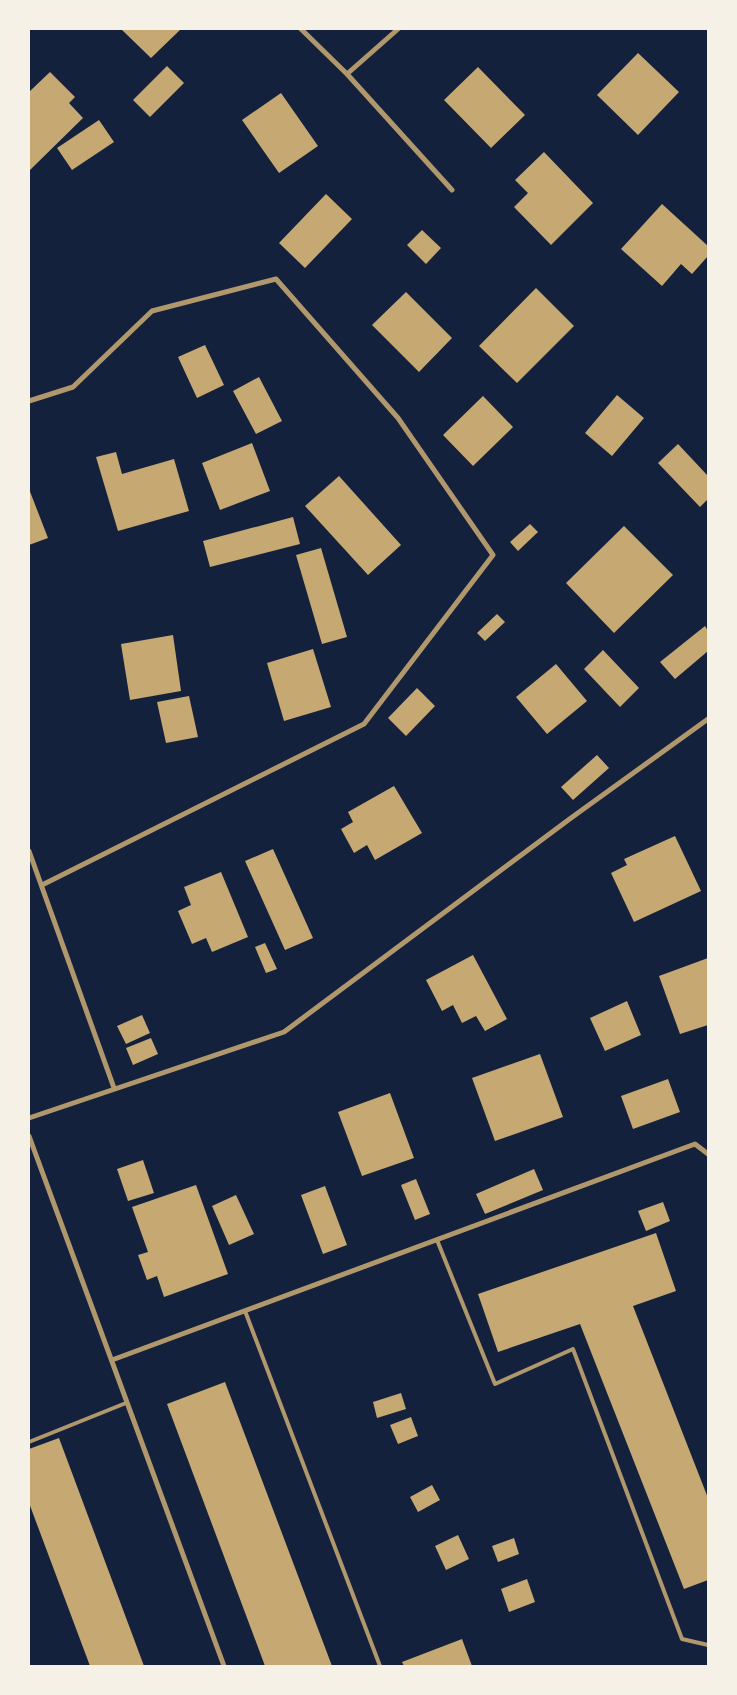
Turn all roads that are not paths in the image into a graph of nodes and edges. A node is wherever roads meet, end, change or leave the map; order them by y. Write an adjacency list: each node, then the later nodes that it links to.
1 (302, 29): 3 (street)
2 (398, 29): 3 (street)
3 (347, 74): 4 (street)
4 (452, 190)
5 (29, 401): 8 (street)
6 (708, 719): 9 (street)
7 (29, 851): 8 (street)
8 (42, 885): 9 (street)
9 (114, 1088): 10 (street)
10 (29, 1118)
11 (29, 1136): 15 (street)
12 (708, 1154): 13 (street)
13 (437, 1240): 14 (street); 18 (lane)
14 (245, 1311): 15 (street); 20 (lane)
15 (112, 1360): 16 (street)
16 (126, 1403): 17 (lane); 19 (street)
17 (29, 1442)
18 (708, 1645)
19 (224, 1666)
20 (380, 1666)

